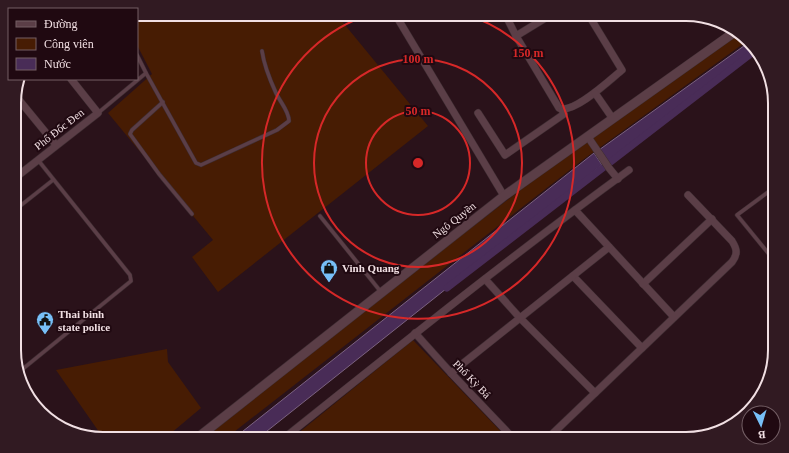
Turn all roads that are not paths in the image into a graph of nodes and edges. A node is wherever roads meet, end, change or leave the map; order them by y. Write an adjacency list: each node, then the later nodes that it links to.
1 (399, 21): 29 (street)
2 (508, 21): 6 (street)
3 (541, 21): 6 (street)
4 (592, 21): 13 (street)
5 (731, 35): 19 (street, Ngô Quyền)
6 (516, 36): 16 (street)
7 (262, 51): 14 (lane)
8 (138, 57): 9 (lane)
9 (146, 73): 12 (lane); 14 (lane)
10 (72, 80): 17 (street)
11 (138, 80): 17 (lane)
12 (138, 80)
13 (595, 92): 16 (street); 19 (street)
14 (163, 102): 32 (lane)
15 (21, 107): 21 (street)
16 (562, 110): 18 (street)
17 (98, 113): 21 (street, Phố Đốc Đen)
18 (478, 113)
19 (613, 119): 20 (street, Ngô Quyền)
20 (588, 136): 25 (street); 29 (street, Ngô Quyền)
21 (56, 145): 22 (street, Phố Đốc Đen)
22 (38, 160): 24 (street, Phố Đốc Đen); 26 (lane)
23 (629, 170): 25 (street)
24 (21, 173)
25 (618, 178): 31 (street)
26 (54, 180): 30 (lane); 45 (lane)
27 (768, 192): 36 (lane)
28 (688, 195): 34 (street)
29 (504, 196): 40 (street, Ngô Quyền)
30 (21, 205)
31 (575, 210): 35 (street); 38 (street)
32 (192, 214)
33 (320, 216): 40 (lane)
34 (712, 220): 39 (street); 41 (street)
35 (609, 247): 37 (street); 39 (street)
36 (768, 253)
37 (573, 276): 42 (street); 44 (street)
38 (485, 279): 42 (street); 43 (street)
39 (643, 284): 41 (street)
40 (382, 293): 48 (street, Ngô Quyền)
41 (674, 317): 44 (street)
42 (520, 318): 46 (street); 47 (street)
43 (415, 333): 46 (street, Phố Kỳ Bá); 49 (street)
44 (642, 348): 47 (street)
45 (23, 368)
46 (451, 374): 50 (street, Phố Kỳ Bá)
47 (595, 393): 51 (street)
48 (205, 432)
49 (292, 432)
50 (507, 432)
51 (554, 432)

